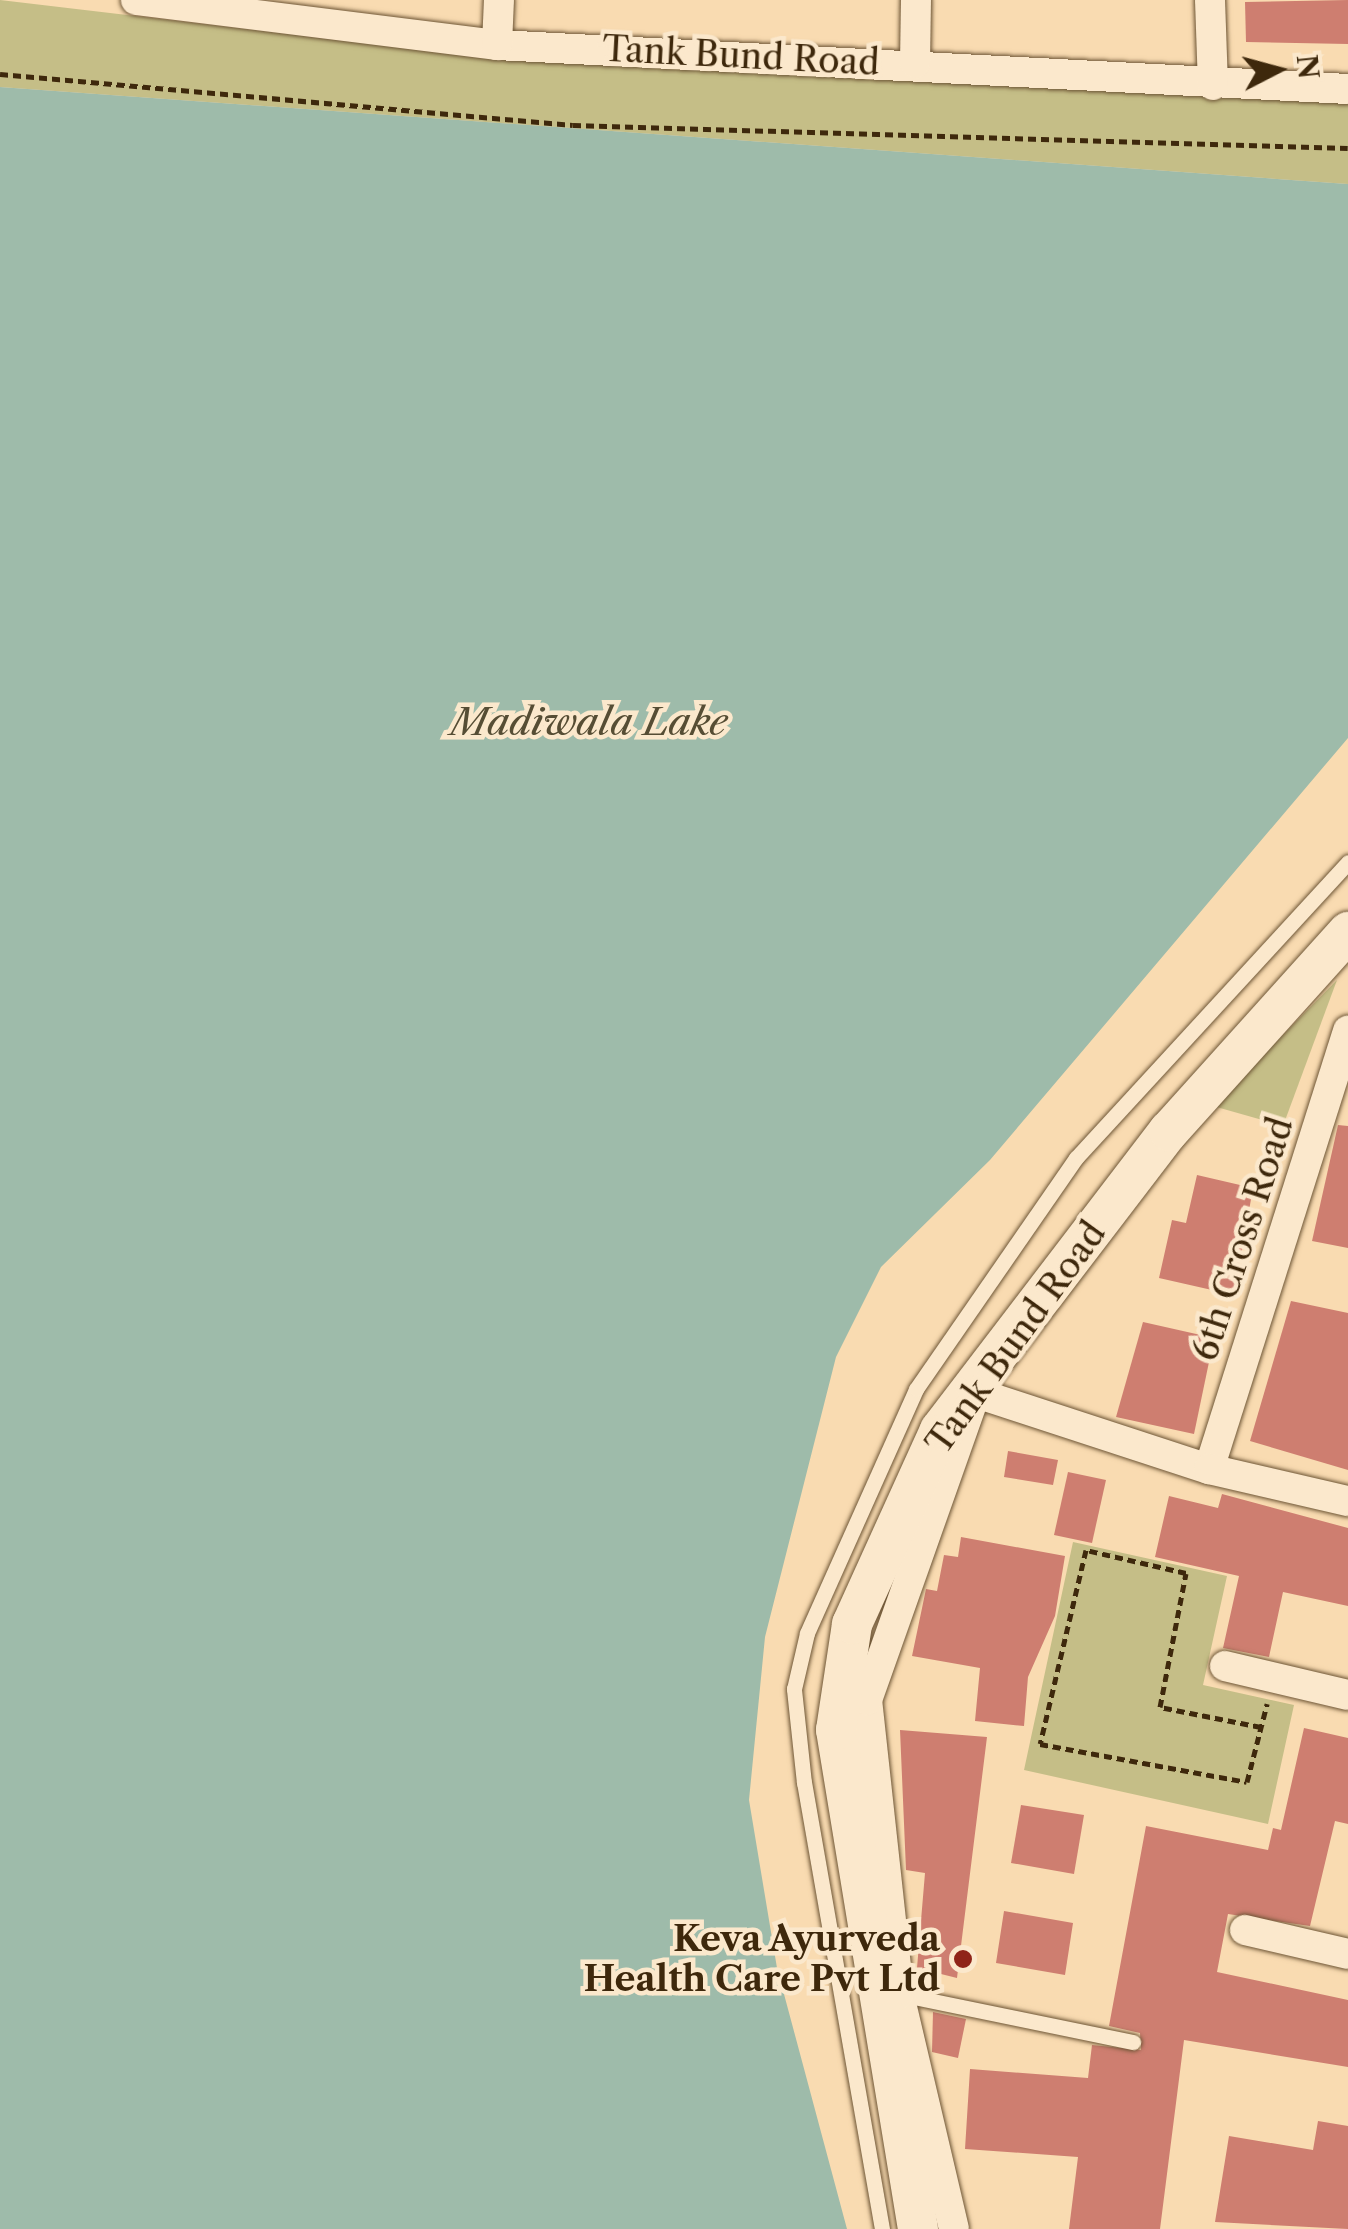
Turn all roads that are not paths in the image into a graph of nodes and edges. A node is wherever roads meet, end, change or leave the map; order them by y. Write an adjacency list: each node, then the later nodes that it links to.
1 (499, 0): 5 (street)
2 (916, 0): 6 (street)
3 (1210, 0): 7 (street)
4 (156, 2): 5 (street, Tank Bund Road)
5 (498, 45): 6 (street, Tank Bund Road)
6 (915, 63): 7 (street, Tank Bund Road)
7 (1212, 85): 8 (street, Tank Bund Road)
8 (1348, 89)
9 (1348, 862): 21 (lane)
10 (1348, 932): 12 (main road, Tank Bund Road)
11 (1348, 1030): 13 (street, 6th Cross Road)
12 (976, 1393): 13 (street); 19 (street); 22 (main road, Tank Bund Road)
13 (1209, 1470): 14 (street)
14 (1348, 1502)
15 (1225, 1666): 16 (street)
16 (1348, 1695)
17 (1244, 1930): 18 (street)
18 (1348, 1954)
19 (899, 1994): 20 (lane); 23 (street)
20 (1133, 2042)
21 (882, 2229)
22 (918, 2229)
23 (954, 2229)

